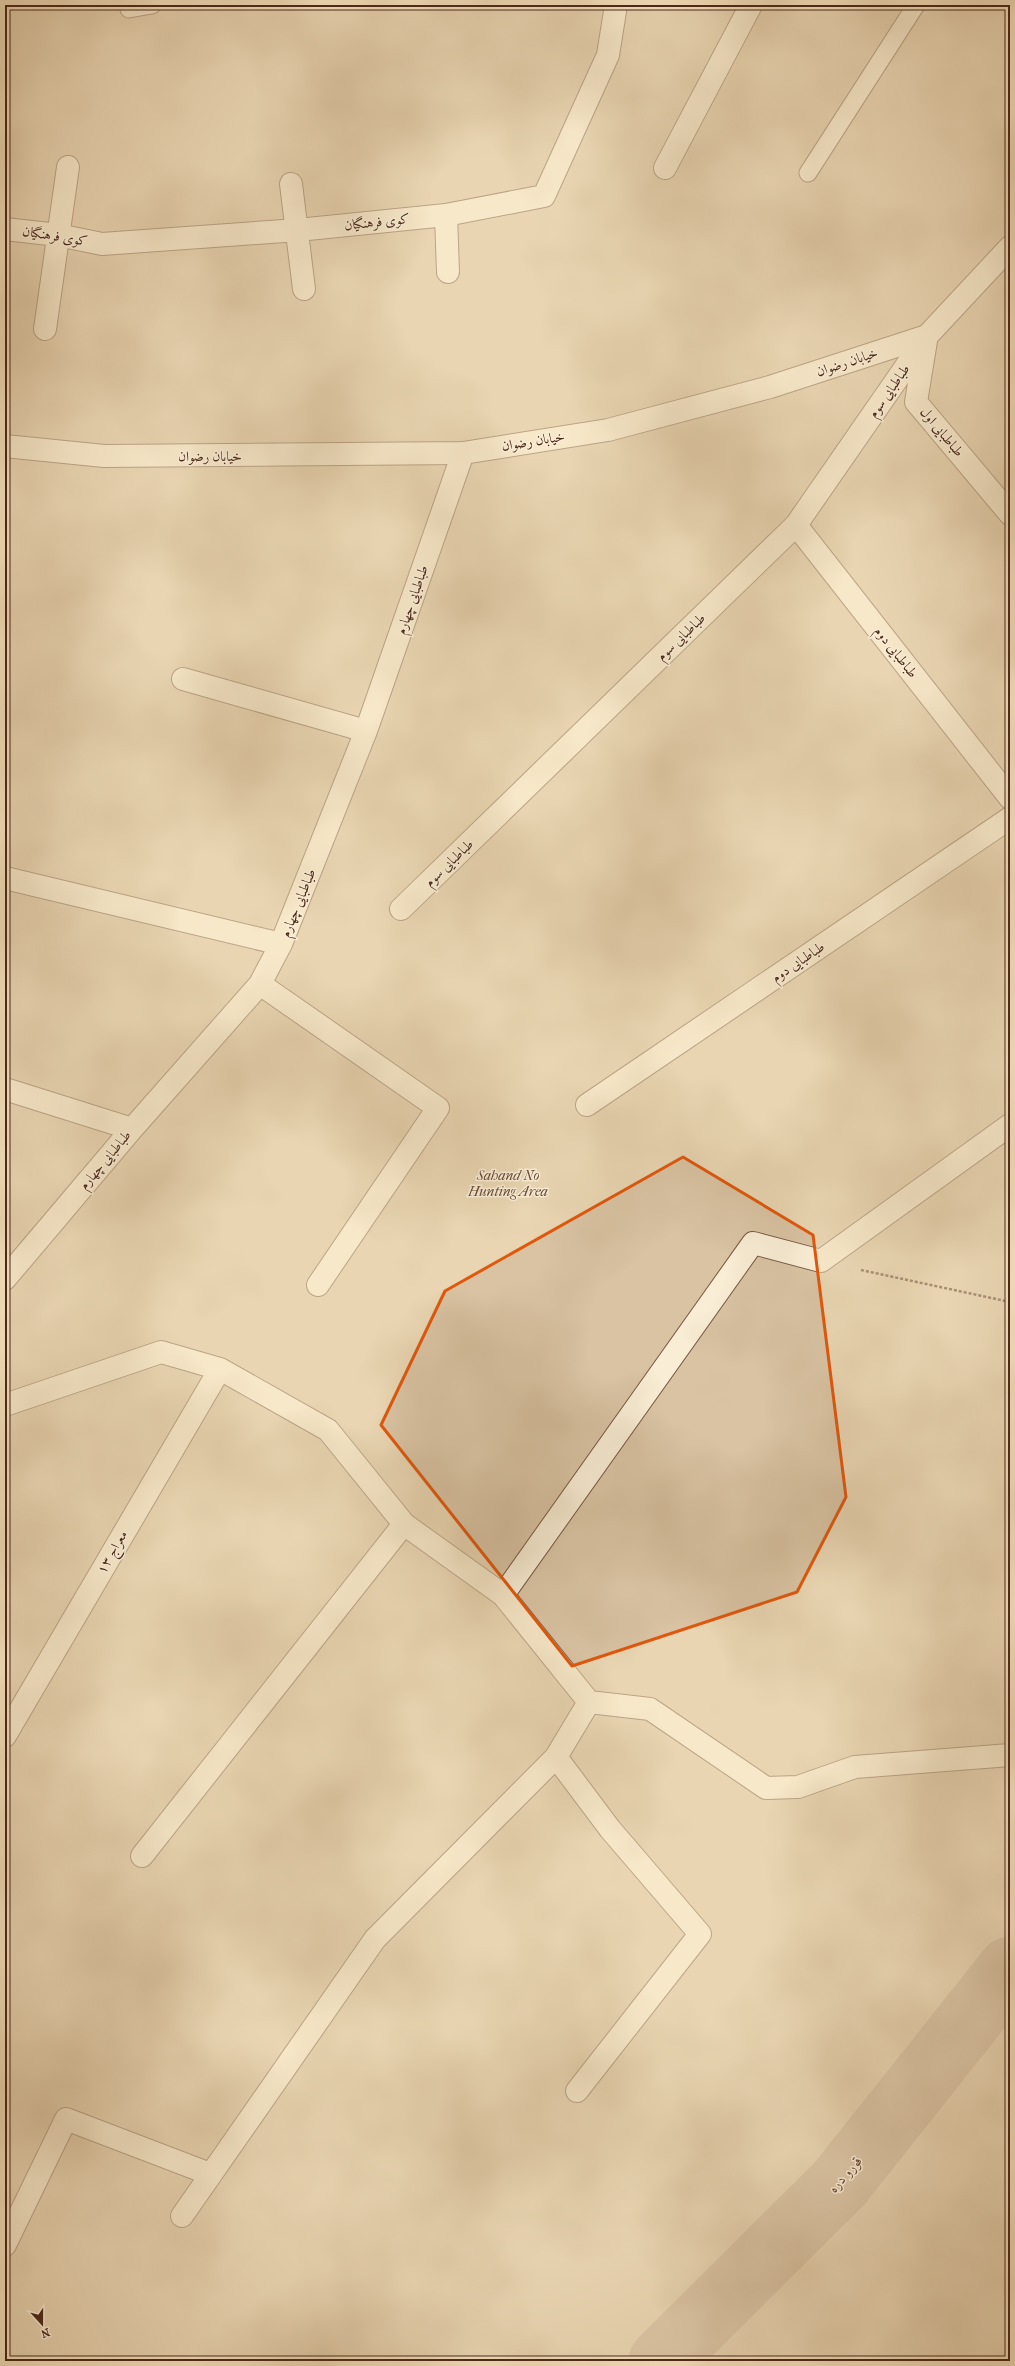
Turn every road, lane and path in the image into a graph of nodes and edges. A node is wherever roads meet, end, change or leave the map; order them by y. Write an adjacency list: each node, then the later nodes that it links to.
1 (152, 5): 5 (lane)
2 (616, 5): 10 (street, کوی فرهنگیان)
3 (751, 5): 7 (street)
4 (916, 5): 8 (lane)
5 (129, 9)
6 (68, 167): 13 (street)
7 (665, 168)
8 (808, 173)
9 (291, 184): 12 (street)
10 (446, 215): 12 (street, کوی فرهنگیان); 15 (street)
11 (5, 229): 13 (street, کوی فرهنگیان)
12 (298, 230): 13 (street, کوی فرهنگیان); 16 (street)
13 (58, 235): 17 (street)
14 (1010, 247): 18 (street, خیابان رضوان)
15 (448, 272)
16 (304, 289)
17 (45, 329)
18 (927, 336): 20 (street, خیابان رضوان); 21 (street, طباطبایی اول); 22 (street, طباطبایی سوم)
19 (5, 446): 20 (street, خیابان رضوان)
20 (463, 453): 24 (street, طباطبایی چهارم)
21 (1010, 514)
22 (796, 525): 25 (street, طباطبایی دوم); 28 (street, طباطبایی سوم)
23 (183, 679): 24 (street)
24 (366, 731): 29 (street, طباطبایی چهارم)
25 (1010, 798)
26 (1010, 818): 32 (street, طباطبایی دوم)
27 (5, 878): 29 (street)
28 (401, 910)
29 (281, 944): 30 (street, طباطبایی چهارم)
30 (260, 984): 34 (street, طباطبایی چهارم); 37 (street)
31 (5, 1088): 34 (street)
32 (587, 1105)
33 (1010, 1125): 35 (street)
34 (132, 1128): 36 (street, طباطبایی چهارم)
35 (821, 1261): 38 (path); 42 (street)
36 (5, 1279)
37 (318, 1285)
38 (1010, 1302)
39 (220, 1369): 40 (street); 41 (street); 44 (street, معراج ۱۳)
40 (5, 1405)
41 (404, 1524): 42 (street); 47 (street)
42 (502, 1595): 43 (street)
43 (589, 1702): 45 (street); 46 (street)
44 (5, 1736)
45 (1010, 1755)
46 (556, 1757): 48 (street); 49 (street)
47 (142, 1856)
48 (577, 2091)
49 (210, 2174): 50 (street); 51 (street)
50 (182, 2216)
51 (5, 2245)

